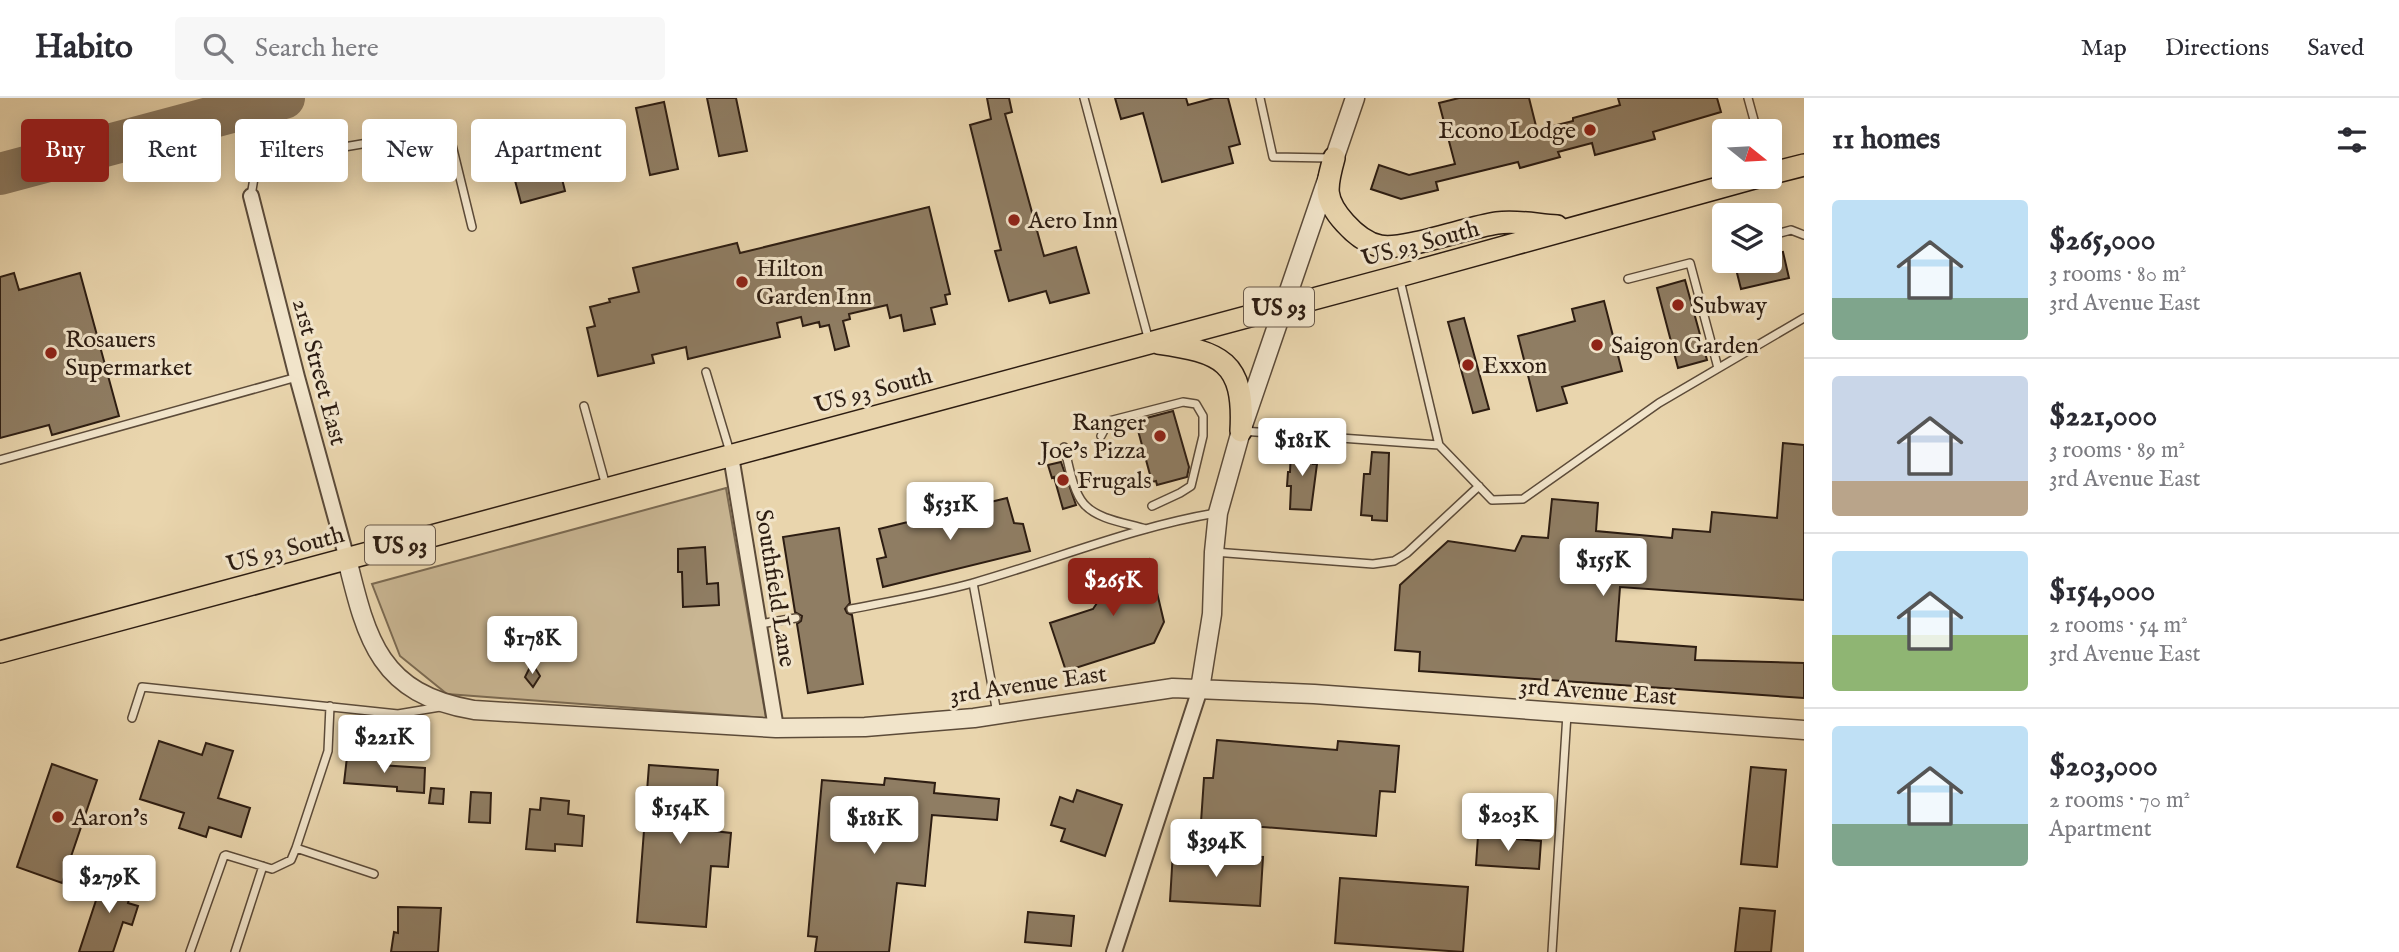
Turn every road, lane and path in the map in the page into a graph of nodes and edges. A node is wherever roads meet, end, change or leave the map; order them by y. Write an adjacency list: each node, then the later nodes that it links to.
1 (1084, 98): 19 (lane)
2 (1260, 98): 6 (lane)
3 (1355, 98): 6 (street)
4 (1748, 98): 5 (lane)
5 (1754, 119)
6 (1335, 158): 12 (main road); 17 (street)
7 (1804, 165): 8 (main road)
8 (1782, 171)
9 (1716, 189): 12 (main road, US 93 South / US 93)
10 (251, 196): 11 (lane); 22 (street, 21st Street East)
11 (472, 227)
12 (1576, 228): 15 (main road, US 93 South / US 93)
13 (1782, 232): 14 (lane)
14 (1804, 235)
15 (1399, 276): 17 (main road, US 93 South / US 93); 26 (lane)
16 (1628, 279): 20 (lane)
17 (1284, 306): 19 (main road, US 93 South / US 93); 24 (street)
18 (1804, 317): 20 (lane)
19 (1149, 342): 24 (main road); 28 (main road, US 93 South / US 93)
20 (1718, 368): 30 (lane)
21 (706, 372): 28 (lane)
22 (297, 377): 29 (lane); 36 (street, 21st Street East)
23 (584, 406): 31 (lane)
24 (1241, 431): 26 (lane); 33 (street)
25 (1101, 436): 32 (lane)
26 (1439, 445): 30 (lane)
27 (1064, 447): 34 (lane)
28 (732, 456): 31 (main road, US 93 South / US 93); 40 (street, Southfield Lane)
29 (0, 460)
30 (1479, 486): 35 (lane)
31 (607, 489): 36 (main road, US 93 South / US 93)
32 (1152, 506)
33 (1218, 513): 34 (lane); 35 (street)
34 (1147, 529): 37 (lane)
35 (1214, 552): 42 (street)
36 (347, 559): 41 (main road, US 93 South / US 93); 44 (street, 3rd Avenue East)
37 (973, 583): 38 (lane); 46 (lane)
38 (851, 609)
39 (796, 618): 40 (lane)
40 (760, 624): 48 (street, Southfield Lane)
41 (0, 652)
42 (1200, 689): 45 (street, 3rd Avenue East); 46 (street, 3rd Avenue East); 55 (street)
43 (330, 706): 44 (lane); 47 (lane); 50 (lane)
44 (447, 706): 48 (street, 3rd Avenue East)
45 (1567, 713): 49 (street, 3rd Avenue East); 56 (lane)
46 (997, 715): 48 (street, 3rd Avenue East)
47 (132, 718)
48 (776, 728)
49 (1804, 730)
50 (296, 848): 51 (lane); 52 (lane)
51 (263, 866): 53 (lane); 54 (lane)
52 (374, 874)
53 (190, 952)
54 (235, 952)
55 (1114, 952)
56 (1552, 952)

